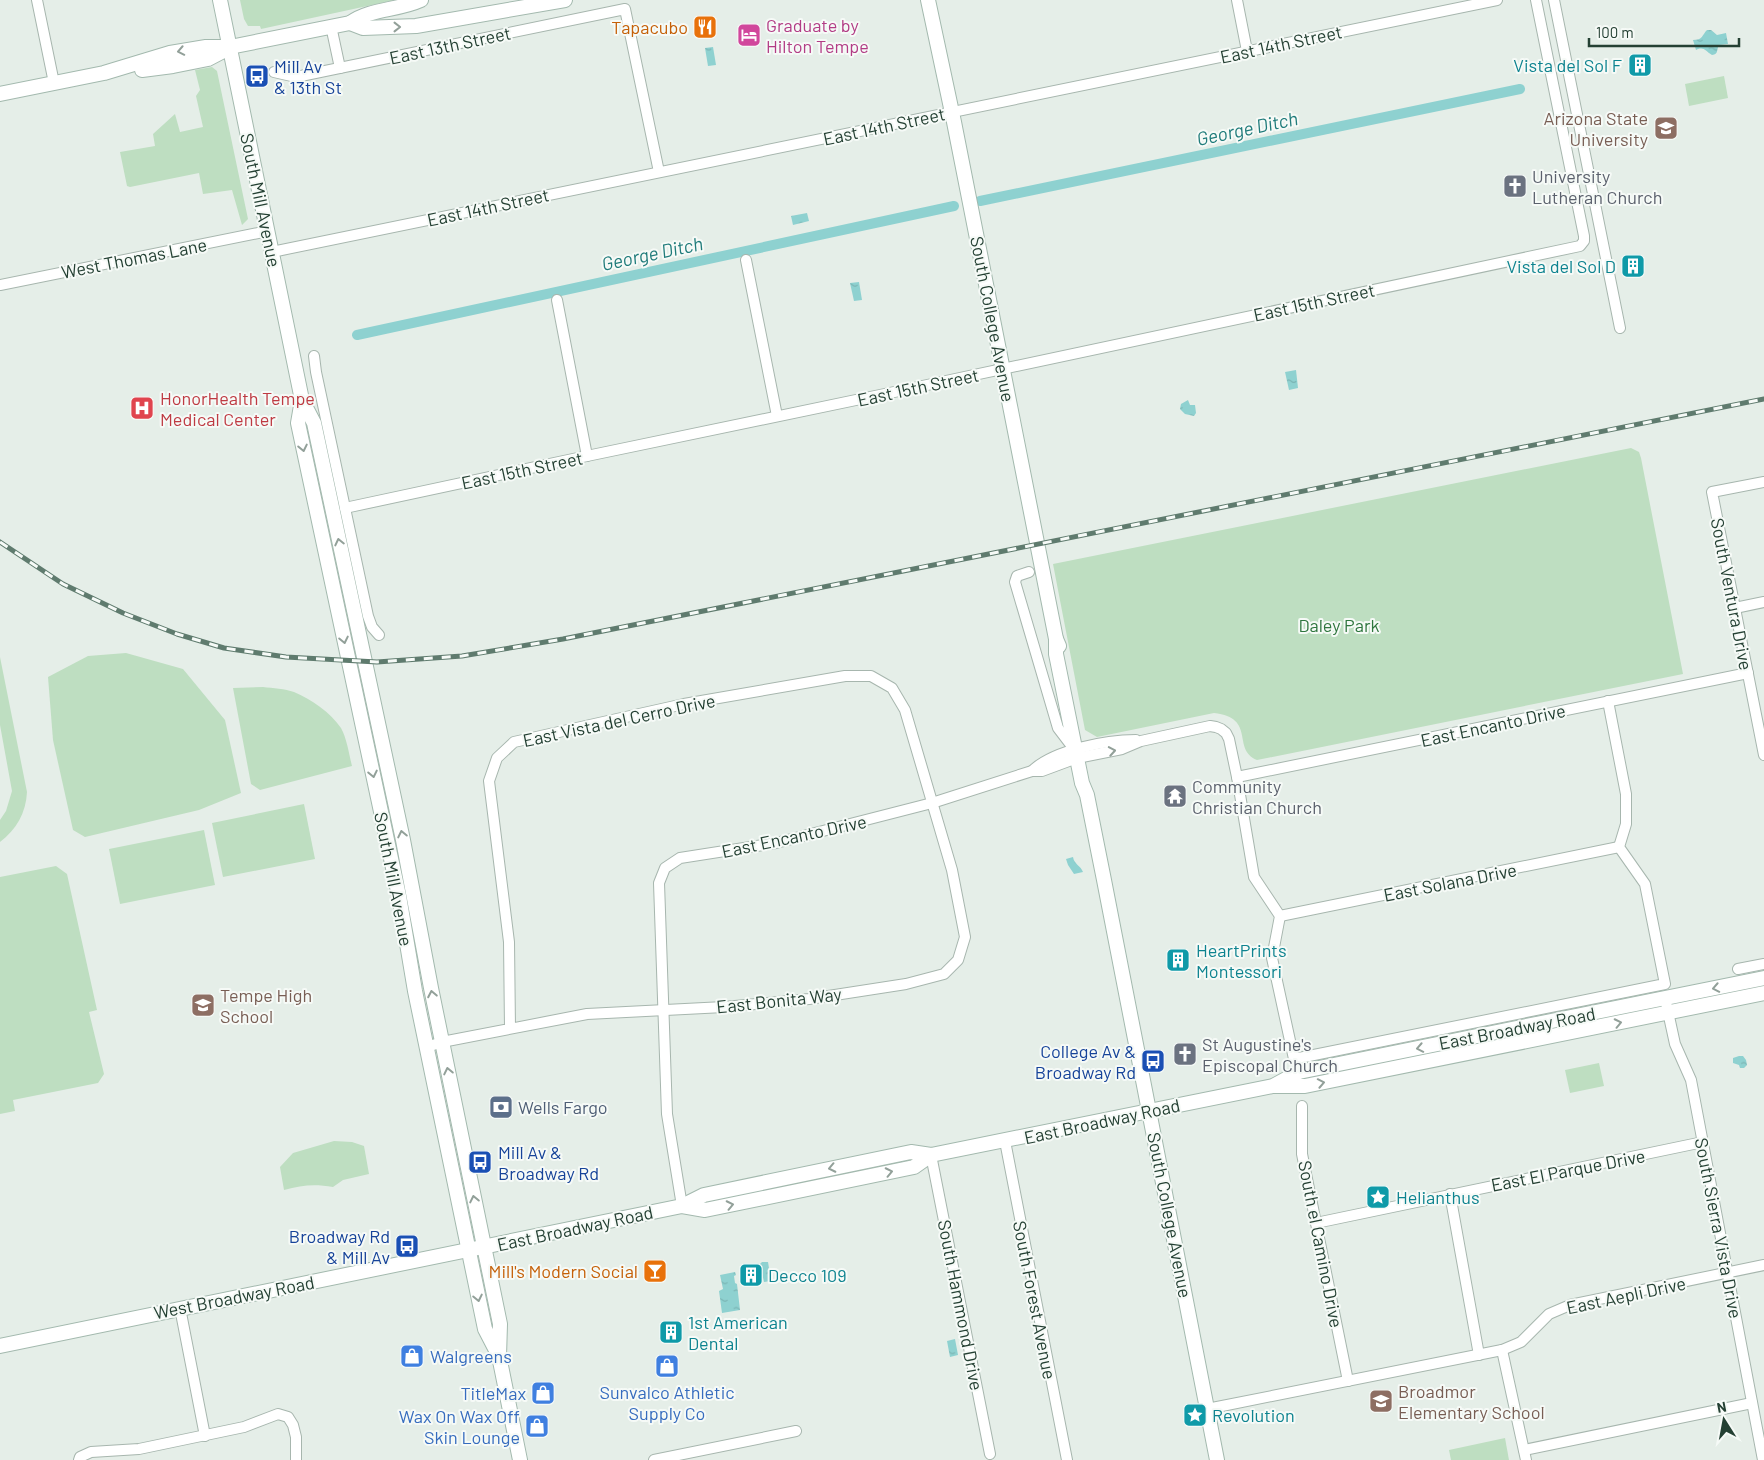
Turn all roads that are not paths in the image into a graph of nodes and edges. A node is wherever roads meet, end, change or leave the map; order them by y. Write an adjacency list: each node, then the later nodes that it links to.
1 (37, 0): 16 (street)
2 (220, 0): 12 (main road, South Mill Avenue)
3 (420, 0): 10 (main road, East 13th Street)
4 (565, 0): 10 (main road, East 13th Street, one-way to 4)
5 (928, 0): 18 (main road, South College Avenue)
6 (1237, 0): 13 (street)
7 (1497, 0): 13 (street, East 14th Street)
8 (1536, 0): 27 (street, East 15th Street)
9 (1554, 0): 25 (street)
10 (350, 23): 11 (main road, East 13th Street)
11 (331, 26): 12 (main road, East 13th Street); 14 (street)
12 (230, 47): 16 (main road, East 13th Street); 20 (main road, South Mill Avenue)
13 (1248, 51): 18 (street, East 14th Street)
14 (340, 68): 15 (street, East 13th Street); 19 (street, East 13th Street)
15 (274, 72)
16 (54, 83): 17 (main road, East 13th Street)
17 (0, 94)
18 (952, 112): 19 (street, East 14th Street); 27 (main road, South College Avenue)
19 (659, 172): 21 (street, East 14th Street)
20 (268, 232): 21 (main road, South Mill Avenue); 23 (street, West Thomas Lane)
21 (272, 252): 28 (main road, South Mill Avenue)
22 (746, 260): 29 (street)
23 (0, 285)
24 (557, 300): 30 (street)
25 (1620, 328)
26 (314, 356): 32 (street)
27 (1002, 369): 29 (street, East 15th Street); 39 (main road, South College Avenue)
28 (302, 400): 53 (main road, South Mill Avenue, one-way to 28); 64 (main road, South Mill Avenue, one-way to 64)
29 (777, 416): 30 (street, East 15th Street)
30 (587, 456): 32 (street, East 15th Street)
31 (1764, 482): 35 (street, South Ventura Drive)
32 (345, 508): 36 (street)
33 (1029, 572): 39 (street)
34 (1764, 602): 35 (street)
35 (1735, 608): 37 (street, South Ventura Drive)
36 (379, 635)
37 (1748, 673): 38 (street, East Encanto Drive); 40 (street, South Ventura Drive)
38 (1608, 701): 41 (street, East Encanto Drive); 43 (street)
39 (1079, 753): 41 (street, East Encanto Drive); 42 (street, East Encanto Drive); 56 (main road, South College Avenue)
40 (1764, 755)
41 (1237, 777): 44 (street)
42 (932, 803): 50 (street, East Encanto Drive); 50 (street, East Bonita Way); 52 (street, East Vista del Cerro Drive)
43 (1619, 848): 44 (street, East Solana Drive); 48 (street, South Sierra Vista Drive)
44 (1280, 916): 48 (street)
45 (1764, 964): 46 (street)
46 (1738, 969)
47 (1764, 978): 48 (main road, East Broadway Road, one-way to 48)
48 (1665, 991): 51 (street, South Sierra Vista Drive); 54 (main road, East Broadway Road, one-way to 54)
49 (1764, 993): 51 (main road, East Broadway Road)
50 (664, 1010): 52 (street, East Bonita Way); 61 (street, East Encanto Drive)
51 (1668, 1012): 54 (main road, East Broadway Road, one-way to 51); 58 (street, South Sierra Vista Drive)
52 (510, 1028): 53 (street, East Bonita Way)
53 (438, 1044): 63 (main road, South Mill Avenue, one-way to 53)
54 (1273, 1086): 56 (main road, East Broadway Road)
55 (1302, 1106): 62 (street, South el Camino Drive)
56 (1150, 1110): 57 (main road, East Broadway Road); 74 (main road, South College Avenue)
57 (1005, 1141): 59 (main road, East Broadway Road); 83 (street, South Forest Avenue)
58 (1703, 1142): 60 (street, East El Parque Drive); 66 (street, South Sierra Vista Drive)
59 (932, 1155): 61 (main road, East Broadway Road); 77 (street, South Hammond Drive)
60 (1450, 1194): 62 (street, East El Parque Drive); 70 (street)
61 (682, 1206): 63 (main road, East Broadway Road)
62 (1316, 1223): 72 (street, South el Camino Drive)
63 (484, 1247): 64 (main road, East Broadway Road); 71 (main road, South Mill Avenue)
64 (469, 1250): 67 (main road, West Broadway Road); 71 (main road, South Mill Avenue, one-way to 71)
65 (1764, 1265): 66 (street, East Aepli Drive)
66 (1727, 1273): 69 (street, East Aepli Drive); 73 (street, South Sierra Vista Drive)
67 (180, 1308): 68 (main road, West Broadway Road); 76 (street)
68 (0, 1346)
69 (1502, 1350): 70 (street, East Aepli Drive); 78 (street)
70 (1479, 1355): 72 (street, East Aepli Drive)
71 (499, 1356): 81 (main road, South Mill Avenue)
72 (1348, 1381): 74 (street, East Aepli Drive)
73 (1752, 1403): 78 (street); 85 (street, South Sierra Vista Drive)
74 (1207, 1409): 84 (main road, South College Avenue)
75 (796, 1431): 82 (street)
76 (205, 1436): 79 (street); 80 (street)
77 (990, 1454)
78 (1525, 1455)
79 (80, 1458)
80 (296, 1460)
81 (520, 1460)
82 (654, 1460)
83 (1066, 1460)
84 (1217, 1460)
85 (1763, 1460)

